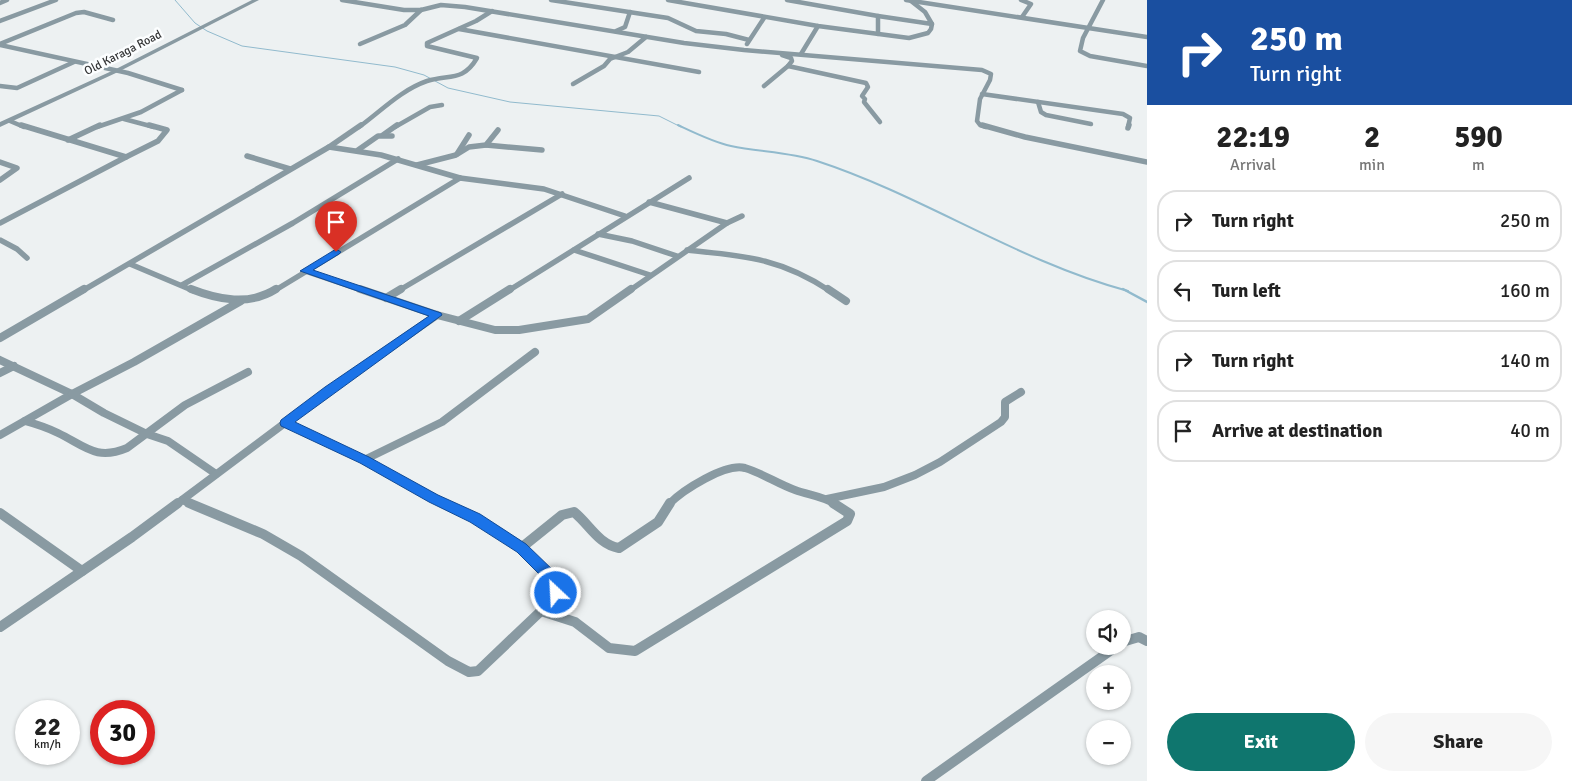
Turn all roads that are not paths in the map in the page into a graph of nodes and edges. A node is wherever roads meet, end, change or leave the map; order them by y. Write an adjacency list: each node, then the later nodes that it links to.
1 (7, 0): 13 (street)
2 (54, 0): 25 (street)
3 (256, 0): 44 (street, Old Karaga Road)
4 (342, 0): 17 (street)
5 (458, 0): 14 (street)
6 (551, 0): 19 (street)
7 (671, 0): 23 (street)
8 (786, 0): 16 (street)
9 (828, 0): 16 (street)
10 (908, 0): 15 (street); 26 (street)
11 (1021, 0): 22 (street)
12 (1102, 0): 28 (street)
13 (0, 3)
14 (446, 5): 17 (street); 18 (street)
15 (942, 6): 20 (street); 22 (street)
16 (838, 8): 21 (street)
17 (421, 10): 36 (street)
18 (492, 11): 29 (street); 30 (street)
19 (630, 12): 30 (street); 34 (street)
20 (936, 12)
21 (878, 16): 26 (street); 31 (street)
22 (1022, 17): 28 (street)
23 (764, 18): 27 (street); 34 (street)
24 (113, 20): 35 (street)
25 (0, 21)
26 (932, 24): 31 (street)
27 (818, 26): 31 (street); 39 (street)
28 (1089, 28): 33 (street); 43 (street)
29 (460, 29): 40 (street); 64 (street)
30 (614, 32): 32 (street)
31 (878, 34)
32 (646, 37): 37 (street); 40 (street)
33 (1147, 37)
34 (749, 40): 37 (street)
35 (0, 44): 41 (street)
36 (360, 44)
37 (744, 50): 38 (street)
38 (768, 51): 39 (street); 42 (street)
39 (801, 54): 49 (street)
40 (618, 56): 45 (street); 46 (street)
41 (74, 62): 44 (street); 47 (street)
42 (788, 66): 48 (street); 54 (street)
43 (1147, 66)
44 (116, 71): 52 (street); 53 (street, Old Karaga Road)
45 (699, 72)
46 (573, 84)
47 (0, 86)
48 (764, 86)
49 (982, 94): 50 (street); 72 (street)
50 (1038, 102): 55 (street); 57 (street)
51 (442, 105): 59 (street)
52 (124, 119): 62 (street); 69 (street)
53 (10, 120): 56 (street, Old Karaga Road); 62 (street)
54 (880, 122)
55 (1091, 124)
56 (0, 125)
57 (1128, 128)
58 (498, 130): 63 (street)
59 (384, 135): 61 (street); 65 (street)
60 (469, 135): 67 (street)
61 (392, 136)
62 (68, 140): 69 (street)
63 (486, 145): 66 (street); 67 (street)
64 (329, 147): 65 (street); 74 (street)
65 (358, 150): 70 (street)
66 (542, 150)
67 (456, 155): 73 (street)
68 (247, 156): 74 (street)
69 (126, 157): 82 (street)
70 (398, 159): 73 (street); 93 (street)
71 (0, 162): 77 (street)
72 (1147, 162)
73 (417, 165): 75 (street)
74 (290, 169): 90 (street)
75 (460, 178): 78 (street); 91 (street)
76 (689, 178): 79 (street)
77 (0, 180)
78 (562, 194): 80 (street); 94 (street)
79 (649, 202): 80 (street); 83 (street)
80 (626, 216): 84 (street)
81 (742, 216): 83 (street)
82 (0, 223)
83 (727, 223): 87 (street)
84 (598, 234): 86 (street); 88 (street)
85 (0, 240): 89 (street)
86 (574, 250): 92 (street); 98 (street)
87 (687, 250): 88 (street); 96 (street)
88 (677, 256): 92 (street)
89 (27, 258)
90 (130, 264): 93 (street); 99 (street)
91 (305, 271): 94 (street); 95 (street)
92 (650, 275): 98 (street)
93 (182, 285): 95 (street)
94 (386, 298): 97 (street)
95 (242, 300): 106 (street)
96 (846, 301)
97 (437, 315): 98 (street); 108 (street)
98 (459, 322)
99 (0, 338)
100 (535, 352): 111 (street)
101 (0, 360): 102 (street)
102 (14, 366): 104 (street); 106 (street)
103 (248, 372): 109 (street)
104 (0, 373)
105 (1021, 392): 113 (street)
106 (72, 394): 107 (street); 109 (street)
107 (25, 421): 109 (street); 110 (street)
108 (286, 423): 111 (street); 112 (street)
109 (147, 434): 112 (street)
110 (0, 435)
111 (364, 460): 116 (street)
112 (216, 474): 114 (street)
113 (827, 499): 116 (street); 118 (street)
114 (182, 500): 117 (street); 118 (street)
115 (0, 513): 117 (street)
116 (521, 548): 118 (street)
117 (82, 571): 119 (street)
118 (541, 611)
119 (0, 627)
120 (1131, 639): 121 (street)
121 (1147, 641)
122 (1104, 655): 123 (street)
123 (926, 781)

